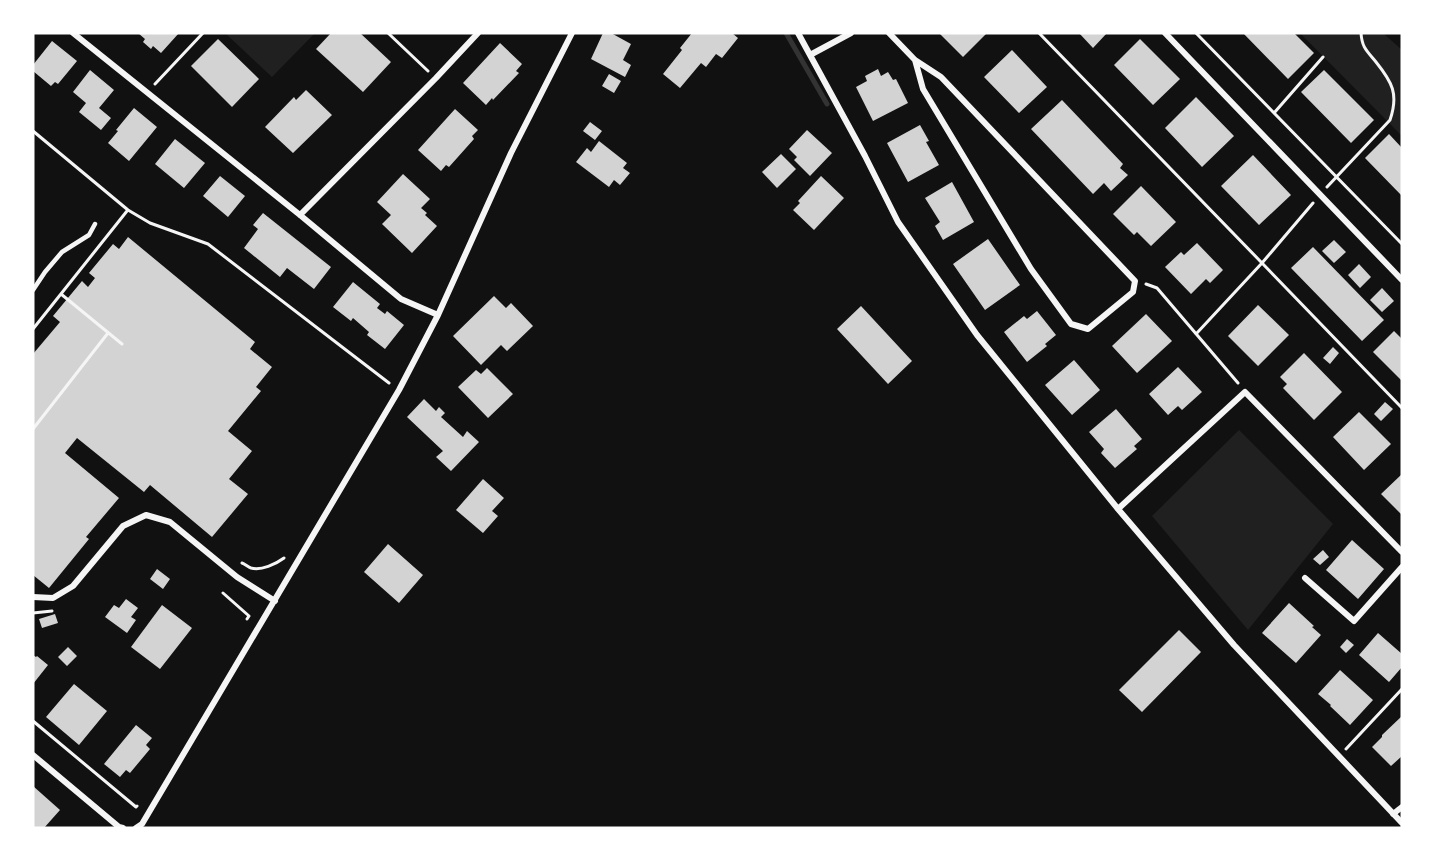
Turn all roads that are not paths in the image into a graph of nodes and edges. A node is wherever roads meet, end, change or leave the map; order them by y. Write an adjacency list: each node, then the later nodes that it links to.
1 (73, 33): 10 (street)
2 (478, 33): 10 (street)
3 (572, 33): 14 (street)
4 (798, 33): 8 (street)
5 (851, 33): 8 (street)
6 (889, 33): 9 (street)
7 (1165, 33): 12 (street)
8 (810, 55): 15 (street)
9 (915, 60): 9 (street)
10 (300, 215): 14 (street)
11 (95, 224): 13 (lane)
12 (1402, 280)
13 (33, 290)
14 (438, 315): 20 (street)
15 (1118, 509): 16 (street); 23 (street)
16 (1402, 552)
17 (1402, 567): 18 (street)
18 (1305, 578)
19 (33, 597): 20 (street)
20 (275, 601): 26 (street)
21 (33, 755): 25 (street)
22 (1402, 807): 23 (street)
23 (1393, 814): 24 (street)
24 (1402, 823)
25 (123, 828)
26 (136, 828)

